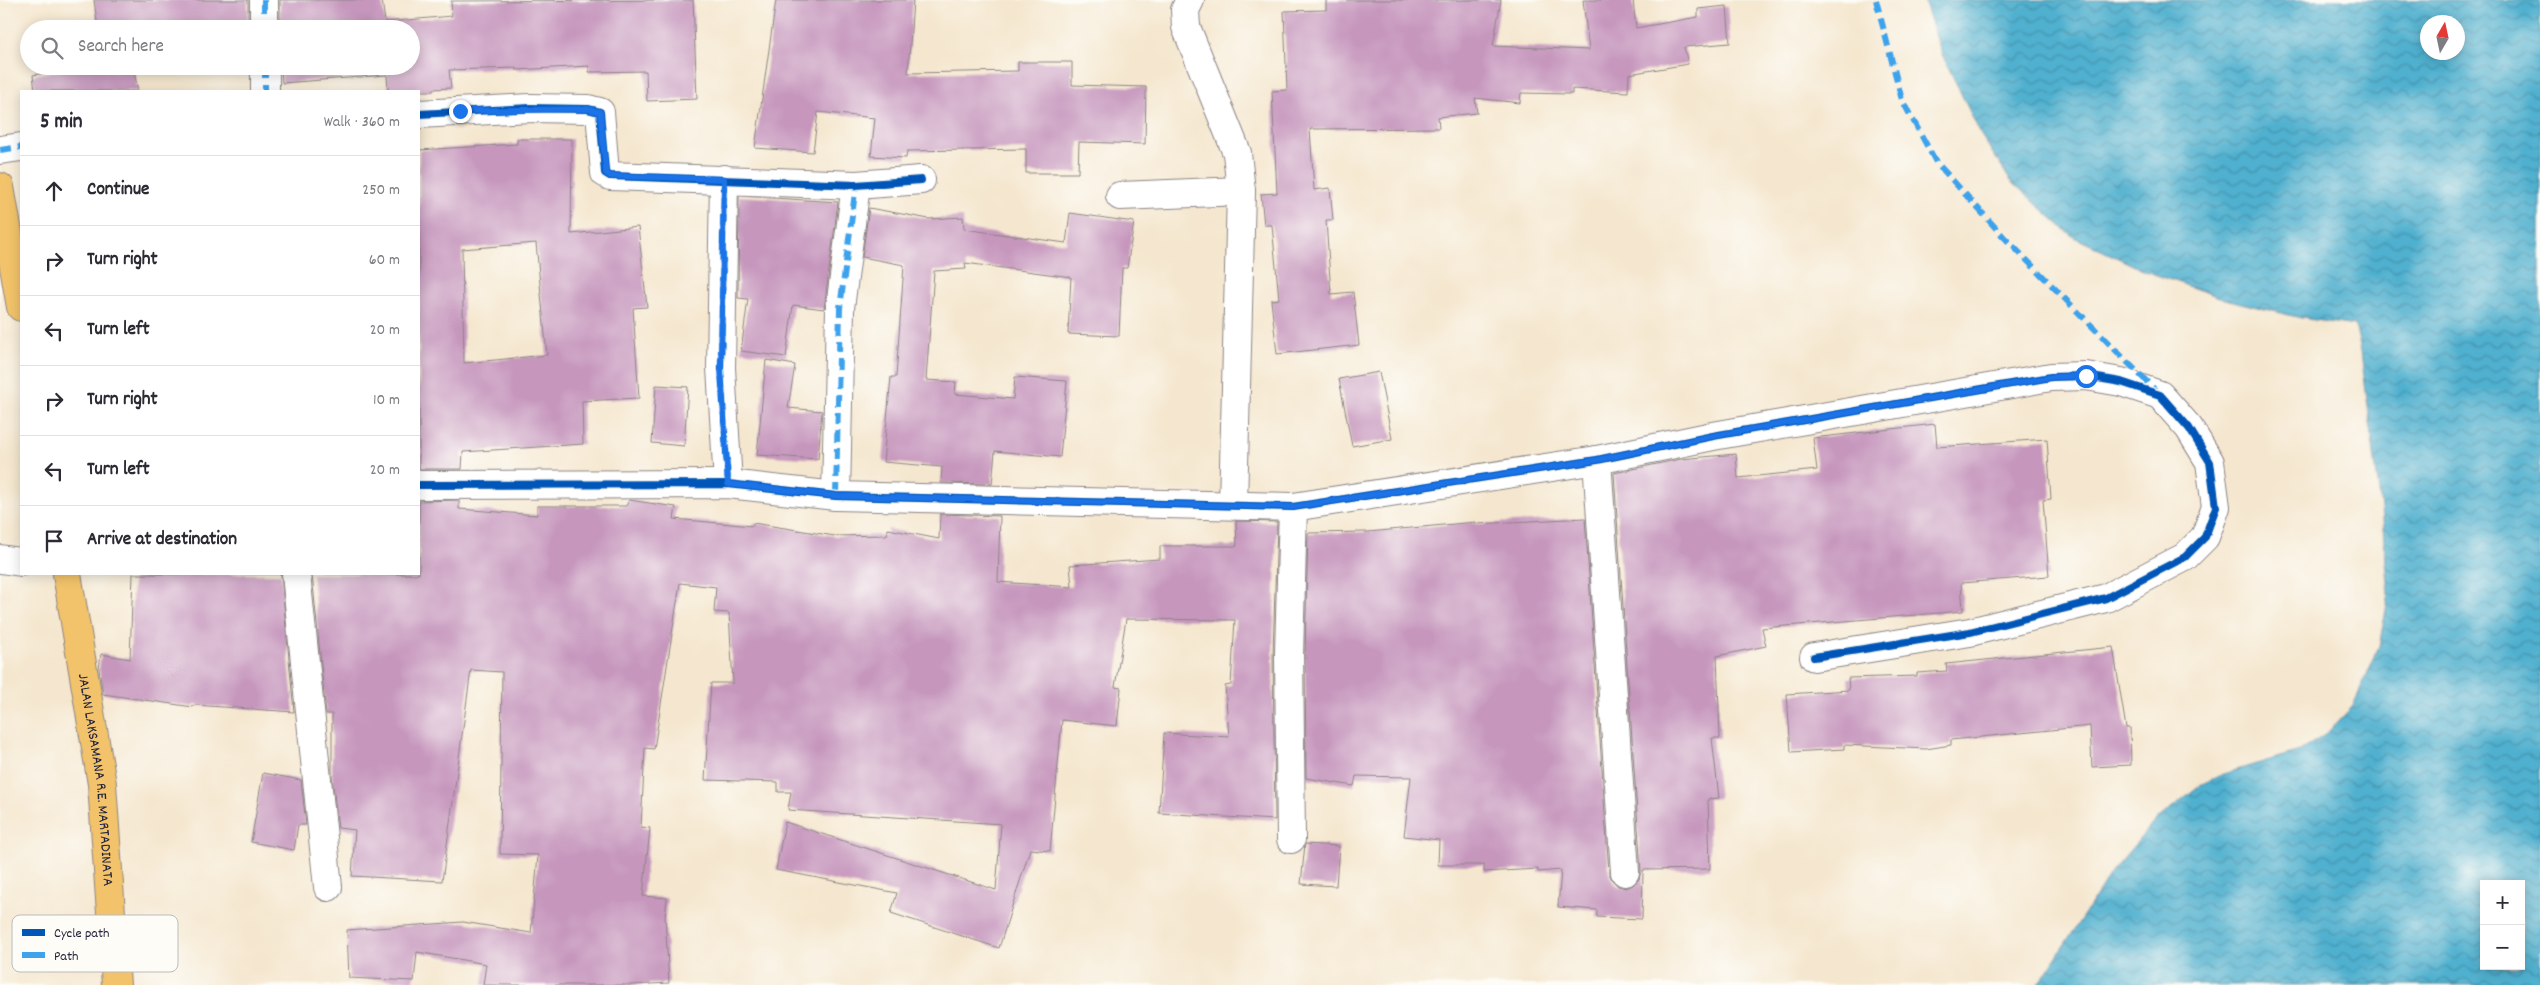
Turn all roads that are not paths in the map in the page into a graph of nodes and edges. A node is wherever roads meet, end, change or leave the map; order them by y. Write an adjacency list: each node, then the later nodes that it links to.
1 (264, 0): 3 (street)
2 (1190, 0): 13 (street)
3 (264, 20)
4 (265, 75): 5 (street)
5 (265, 90)
6 (420, 114): 9 (street)
7 (20, 146): 8 (street)
8 (0, 150)
9 (724, 179): 11 (street); 18 (street)
10 (921, 180): 11 (street)
11 (856, 186): 19 (street)
12 (0, 188): 15 (main road)
13 (1241, 191): 14 (street); 20 (street)
14 (1120, 196)
15 (20, 301)
16 (1597, 460): 21 (street); 26 (street); 28 (street)
17 (420, 484): 18 (street)
18 (728, 484): 19 (street)
19 (836, 496): 20 (street)
20 (1233, 505): 21 (street)
21 (1293, 507): 27 (street)
22 (0, 559): 23 (street)
23 (20, 562)
24 (67, 575): 30 (main road, JALAN LAKSAMANA R.E. MARTADINATA)
25 (296, 575): 29 (street)
26 (1814, 657)
27 (1291, 840)
28 (1625, 872)
29 (328, 887)
30 (111, 915)
31 (115, 972): 32 (main road, JALAN LAKSAMANA R.E. MARTADINATA)
32 (116, 985)

